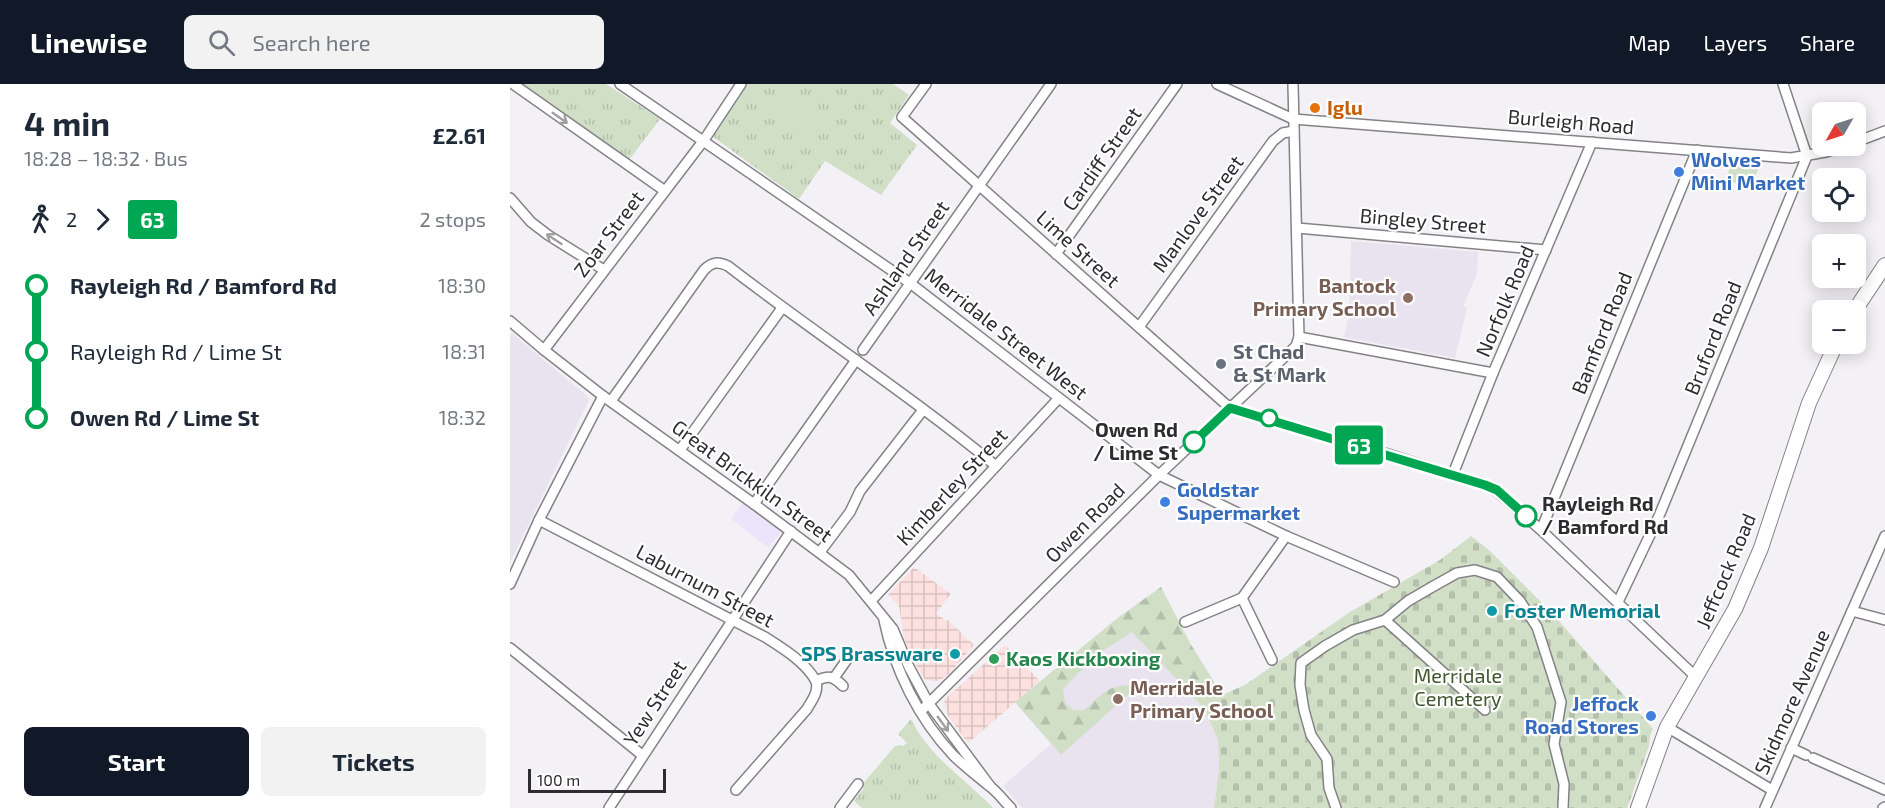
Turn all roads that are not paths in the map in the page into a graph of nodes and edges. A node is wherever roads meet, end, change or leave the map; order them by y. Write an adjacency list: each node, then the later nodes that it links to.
1 (513, 84): 20 (street, one-way to 20)
2 (620, 84): 14 (street, Merridale Street West)
3 (741, 84): 14 (street, Zoar Street)
4 (926, 84): 19 (street, Lime Street)
5 (1051, 84): 19 (street, Ashland Street)
6 (1177, 84): 24 (street, Cardiff Street)
7 (1217, 84): 10 (street)
8 (1293, 84): 10 (street)
9 (1783, 84): 18 (street)
10 (1293, 119): 11 (street); 15 (street, Burleigh Road)
11 (1294, 131): 22 (street); 31 (street, Manlove Street)
12 (1885, 131): 13 (street)
13 (1866, 138)
14 (704, 140): 20 (street, Zoar Street); 27 (street, Merridale Street West)
15 (1592, 142): 16 (street, Burleigh Road); 23 (street, Norfolk Road)
16 (1697, 150): 18 (street, Burleigh Road); 48 (street, Bamford Road)
17 (1812, 155): 18 (street, Burleigh Road)
18 (1807, 156): 57 (street, Bruford Road)
19 (979, 185): 24 (street, Lime Street); 27 (street, Ashland Street)
20 (664, 191): 26 (street, Zoar Street)
21 (510, 198): 26 (street, one-way to 21)
22 (1297, 228): 23 (street, Bingley Street); 32 (street)
23 (1546, 250): 37 (street, Norfolk Road)
24 (1056, 254): 31 (street, Lime Street)
25 (1885, 265): 28 (street)
26 (604, 270): 33 (street, Zoar Street)
27 (910, 283): 34 (street, Ashland Street); 39 (street, Merridale Street West)
28 (1862, 300)
29 (782, 308): 36 (street); 38 (street); 42 (street)
30 (510, 321): 33 (street, Great Brickkiln Street)
31 (1139, 327): 40 (street, Lime Street)
32 (1299, 337): 37 (street); 40 (street, Owen Road)
33 (544, 350): 38 (street, Great Brickkiln Street)
34 (863, 350)
35 (1831, 354): 67 (street, Jeffcock Road)
36 (856, 360): 41 (street); 46 (street)
37 (1493, 374): 44 (street, Norfolk Road)
38 (607, 398): 42 (street, Great Brickkiln Street); 47 (street)
39 (1059, 398): 43 (street, Kimberley Street); 45 (street, Merridale Street West)
40 (1230, 408): 44 (street); 45 (street, Owen Road)
41 (923, 410): 43 (street); 52 (street)
42 (680, 450): 46 (street, Great Brickkiln Street)
43 (996, 466): 56 (street, Kimberley Street)
44 (1453, 474): 48 (street)
45 (1159, 475): 50 (street, Merridale Street West); 71 (street, Owen Road)
46 (754, 504): 49 (street, Great Brickkiln Street)
47 (539, 520): 54 (street); 59 (street, Laburnum Street)
48 (1541, 530): 57 (street)
49 (791, 531): 52 (street, Great Brickkiln Street); 59 (street, Yew Street)
50 (1286, 536): 53 (street, Merridale Street West); 55 (street)
51 (1885, 536): 58 (street, Skidmore Avenue)
52 (820, 552): 56 (street, Great Brickkiln Street)
53 (1394, 582)
54 (510, 584)
55 (1242, 598): 63 (street); 66 (street)
56 (871, 601): 60 (street, Great Brickkiln Street)
57 (1618, 602): 67 (street)
58 (1852, 611): 62 (street); 75 (street, Skidmore Avenue)
59 (733, 618): 69 (street, Laburnum Street); 76 (street, Yew Street)
60 (884, 618): 71 (street); 73 (street, Great Brickkiln Street)
61 (1384, 620): 72 (street); 85 (street); 86 (street)
62 (1885, 620)
63 (1185, 622)
64 (510, 648): 76 (street)
65 (848, 658): 68 (street)
66 (1272, 660)
67 (1696, 677): 74 (street, Jeffcock Road)
68 (834, 678): 69 (street); 70 (street)
69 (816, 681): 79 (street)
70 (843, 686)
71 (929, 704): 73 (street, Owen Road); 78 (street, one-way to 78)
72 (1485, 710)
73 (921, 711): 78 (street, Great Brickkiln Street)
74 (1667, 727): 80 (street); 87 (street, Jeffcock Road)
75 (1791, 748): 80 (street, Skidmore Avenue); 81 (street)
76 (642, 756): 82 (street, Yew Street)
77 (858, 784): 83 (street)
78 (990, 786): 84 (street)
79 (736, 790)
80 (1772, 790): 88 (street, Skidmore Avenue)
81 (1885, 790)
82 (609, 808)
83 (840, 808)
84 (1011, 808)
85 (1336, 808)
86 (1563, 808)
87 (1638, 808)
88 (1765, 808)

